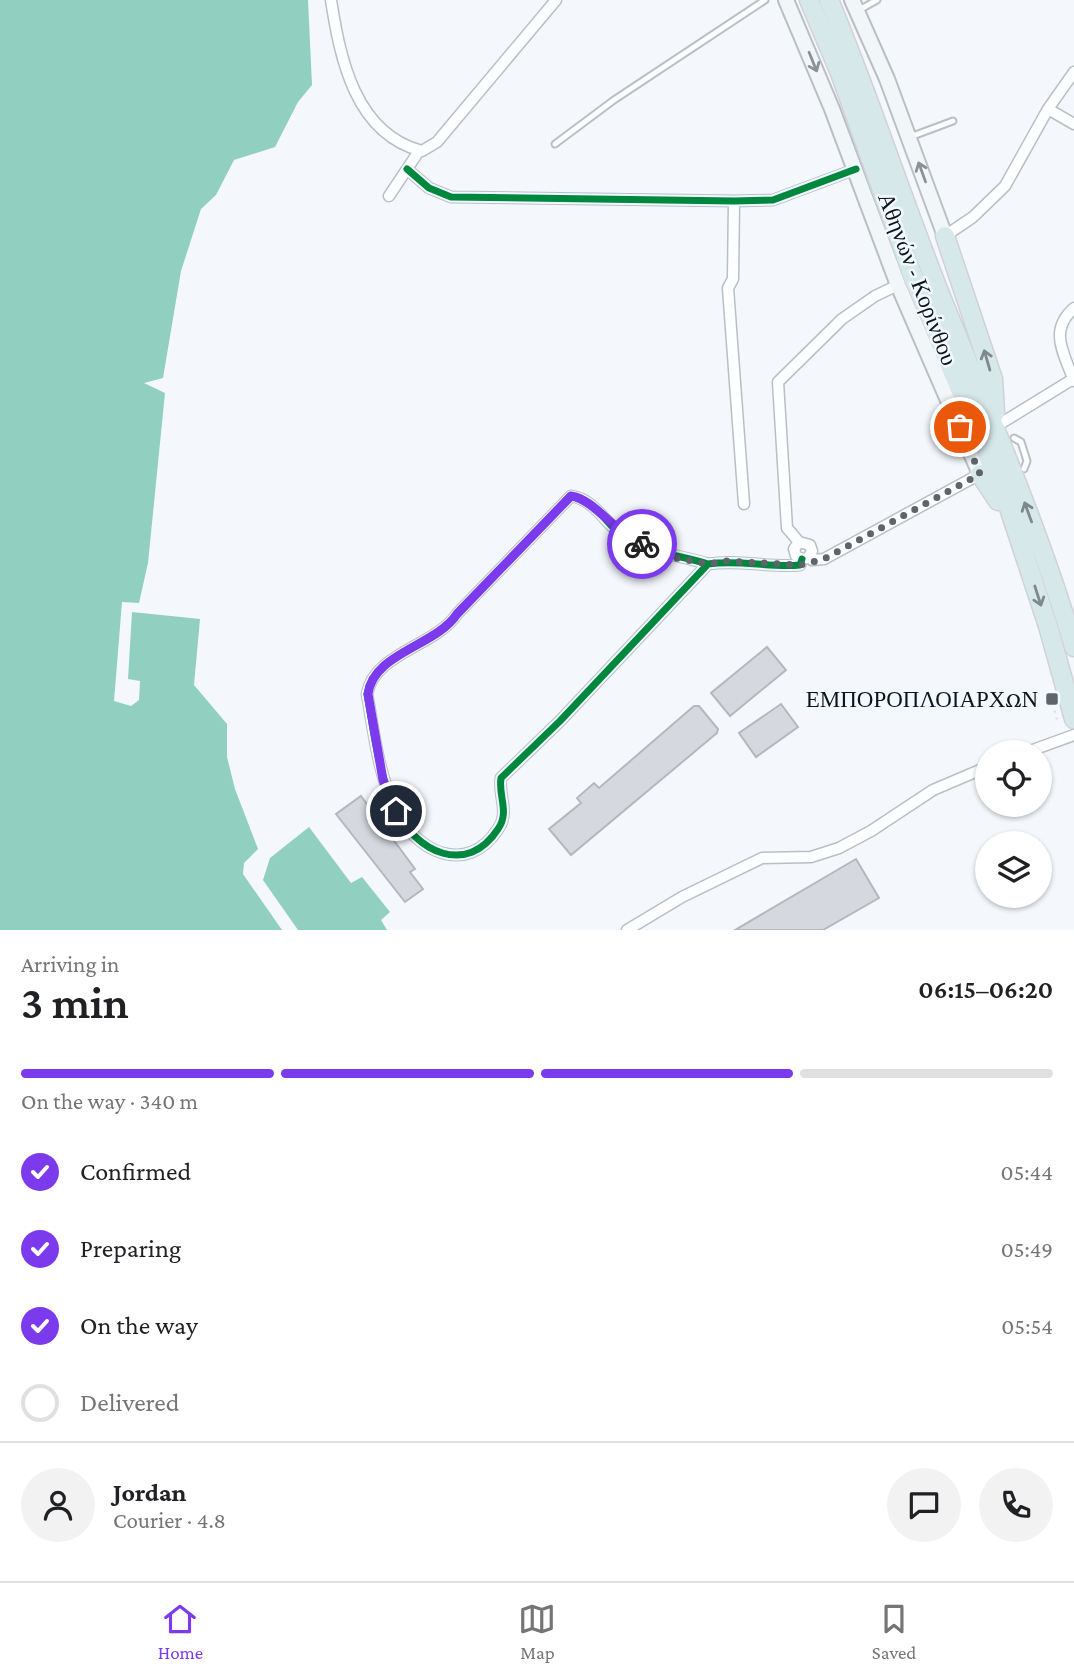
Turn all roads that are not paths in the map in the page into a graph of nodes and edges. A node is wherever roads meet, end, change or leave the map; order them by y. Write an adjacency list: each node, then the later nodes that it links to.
1 (345, 0): 8 (street)
2 (556, 0): 17 (street)
3 (765, 0): 16 (lane)
4 (786, 0): 19 (main road, one-way to 19)
5 (809, 0): 10 (highway, Αθηνών - Κορίνθου)
6 (829, 0): 10 (highway, Αθηνών - Κορίνθου)
7 (877, 0): 9 (lane)
8 (331, 2): 17 (street)
9 (855, 5): 15 (main road)
10 (849, 70): 28 (highway, Αθηνών - Κορίνθου); 33 (highway, Αθηνών - Κορίνθου)
11 (1074, 72): 12 (street)
12 (1048, 109): 14 (street); 22 (street)
13 (953, 121): 15 (lane)
14 (1074, 124)
15 (909, 137): 22 (main road, one-way to 15)
16 (555, 144)
17 (419, 151): 18 (street)
18 (407, 169): 20 (street); 21 (street)
19 (856, 169): 21 (street); 23 (main road)
20 (389, 196)
21 (734, 201): 32 (street)
22 (945, 236): 28 (highway, one-way to 22)
23 (898, 285): 31 (main road); 34 (street)
24 (1074, 308): 26 (street)
25 (1074, 347): 26 (street)
26 (1065, 355): 27 (street)
27 (1074, 380): 28 (street)
28 (995, 427): 36 (highway, Αθηνών - Κορίνθου, one-way to 28)
29 (1014, 438): 30 (lane)
30 (1024, 468)
31 (980, 474): 33 (highway); 34 (street)
32 (744, 504)
33 (1017, 531): 37 (highway, Αθηνών - Κορίνθου, one-way to 37)
34 (807, 560): 35 (street)
35 (708, 564): 35 (street)
36 (1074, 647)
37 (1065, 719)
38 (1074, 735): 39 (street)
39 (1052, 743)
40 (975, 773): 41 (street)
41 (627, 930)

